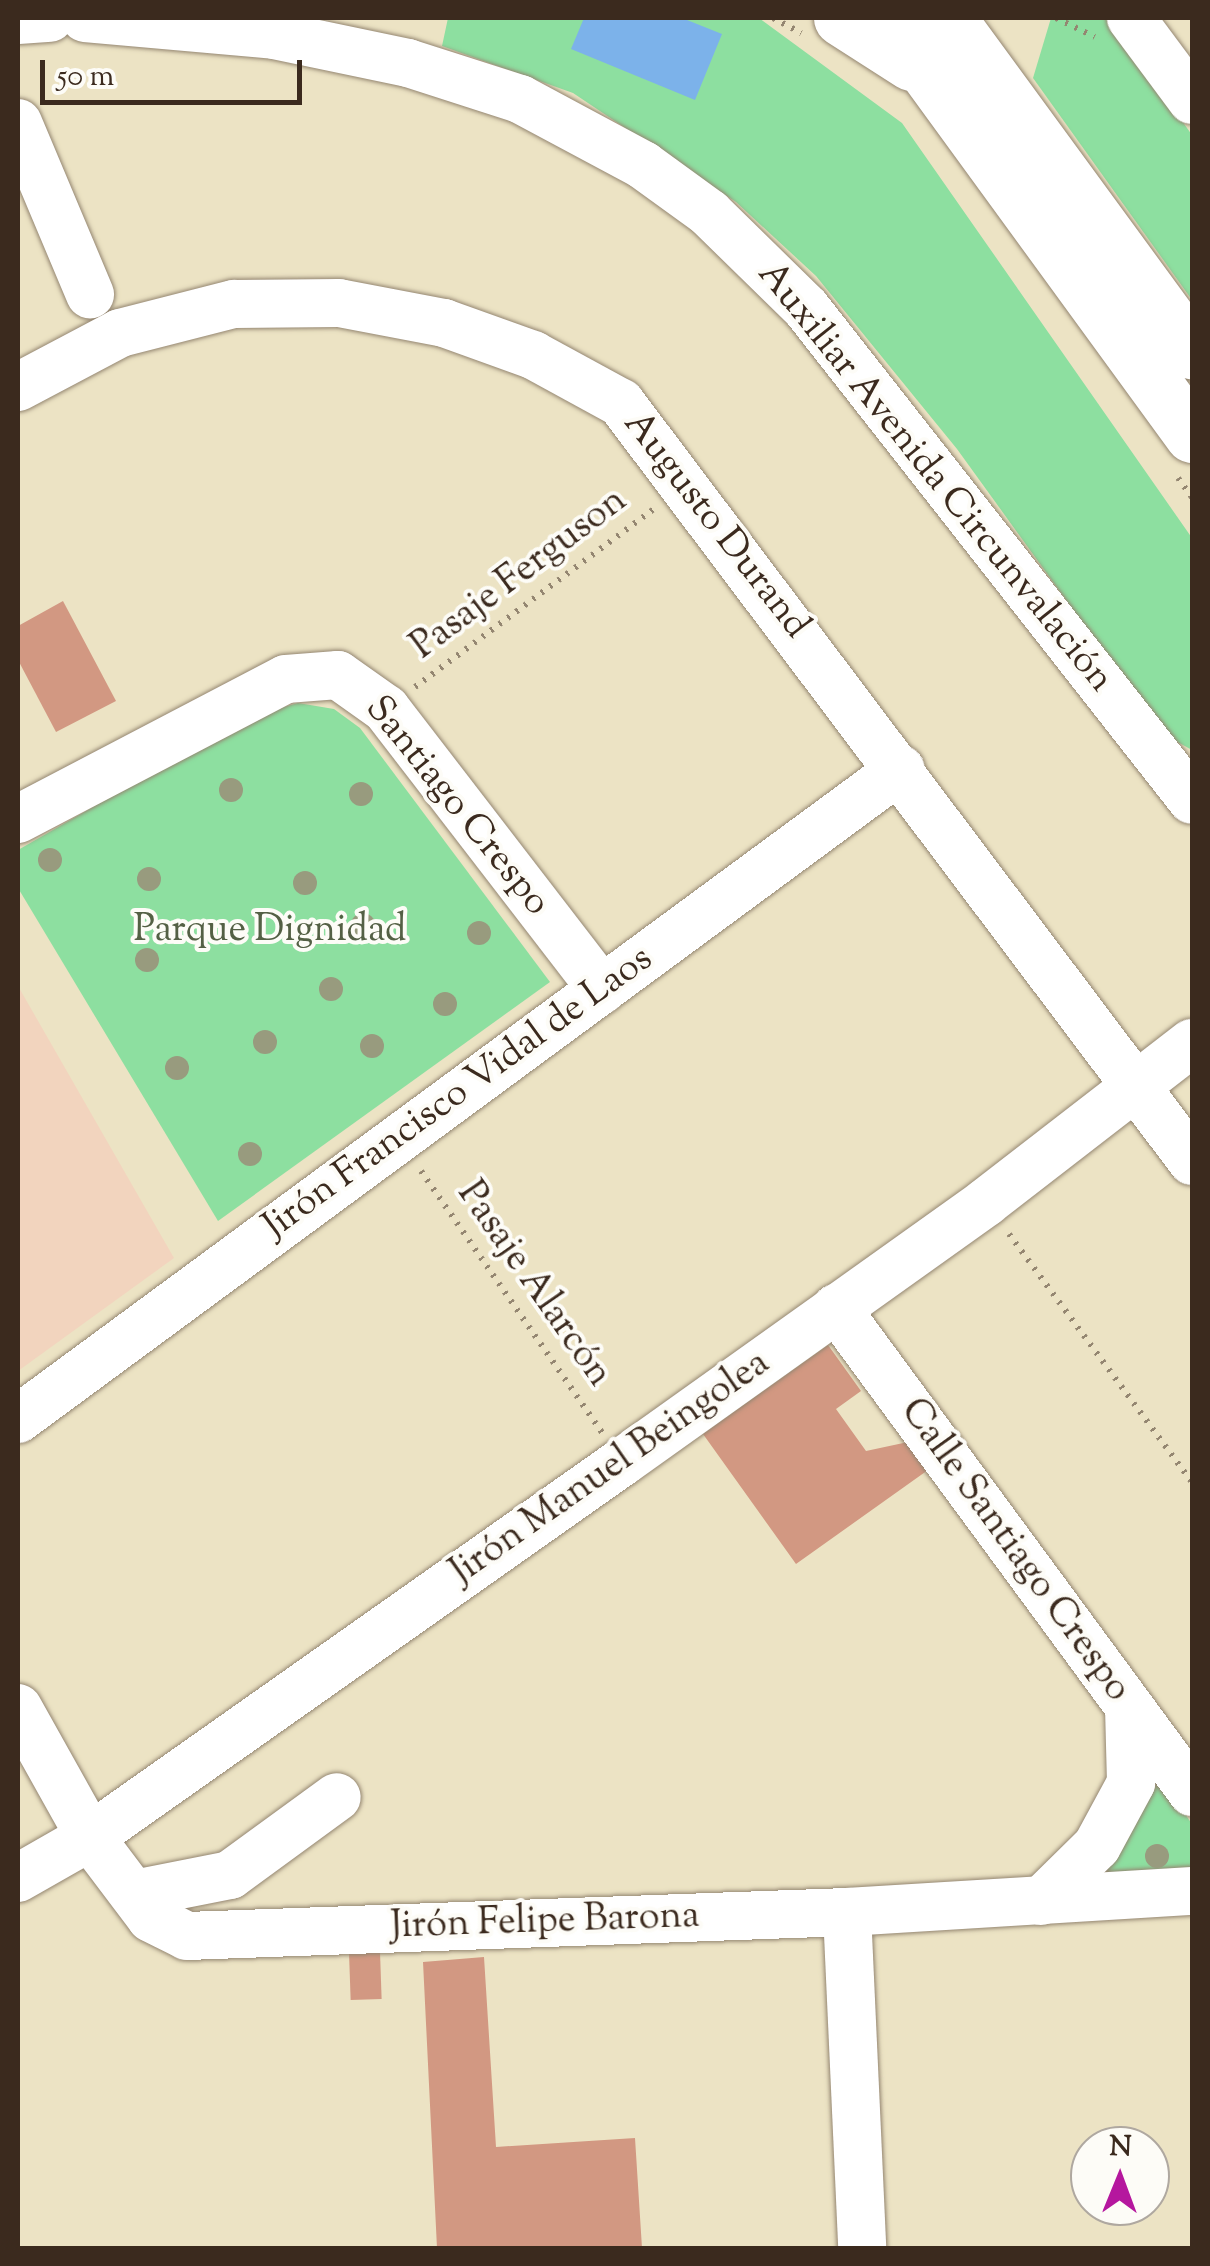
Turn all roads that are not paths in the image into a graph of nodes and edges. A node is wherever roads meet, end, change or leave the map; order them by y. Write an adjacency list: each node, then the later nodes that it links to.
1 (50, 18): 7 (street)
2 (85, 18): 18 (street, Auxiliar Avenida Circunvalación)
3 (841, 18): 10 (main road)
4 (888, 18): 10 (main road)
5 (948, 18): 9 (main road)
6 (1002, 18): 9 (main road)
7 (18, 20)
8 (1141, 31): 11 (street)
9 (994, 78): 14 (main road)
10 (936, 84): 16 (main road)
11 (1192, 100)
12 (18, 123): 13 (street)
13 (90, 294)
14 (1192, 351)
15 (18, 388): 17 (street, Augusto Durand)
16 (1192, 435)
17 (900, 769): 20 (street, Jirón Francisco Vidal de Laos); 22 (street, Augusto Durand)
18 (1192, 800)
19 (18, 818): 20 (street, Santiago Crespo)
20 (602, 989): 25 (street, Jirón Francisco Vidal de Laos)
21 (1192, 1043): 22 (street, Jirón Manuel Beingolea)
22 (1136, 1085): 23 (street, Augusto Durand); 24 (street, Jirón Manuel Beingolea)
23 (1192, 1161)
24 (836, 1308): 27 (street, Calle Santiago Crespo); 30 (street, Jirón Manuel Beingolea)
25 (18, 1419)
26 (18, 1708): 30 (street, Jirón Felipe Barona)
27 (1129, 1708): 28 (street, Calle Santiago Crespo); 34 (street)
28 (1192, 1792)
29 (337, 1798): 33 (street)
30 (90, 1836): 31 (street, Jirón Manuel Beingolea); 33 (street, Jirón Felipe Barona)
31 (18, 1878)
32 (1192, 1891): 34 (street, Jirón Felipe Barona)
33 (134, 1894): 35 (street, Jirón Felipe Barona)
34 (1040, 1901): 35 (street, Jirón Felipe Barona)
35 (847, 1912): 36 (street)
36 (862, 2248)

